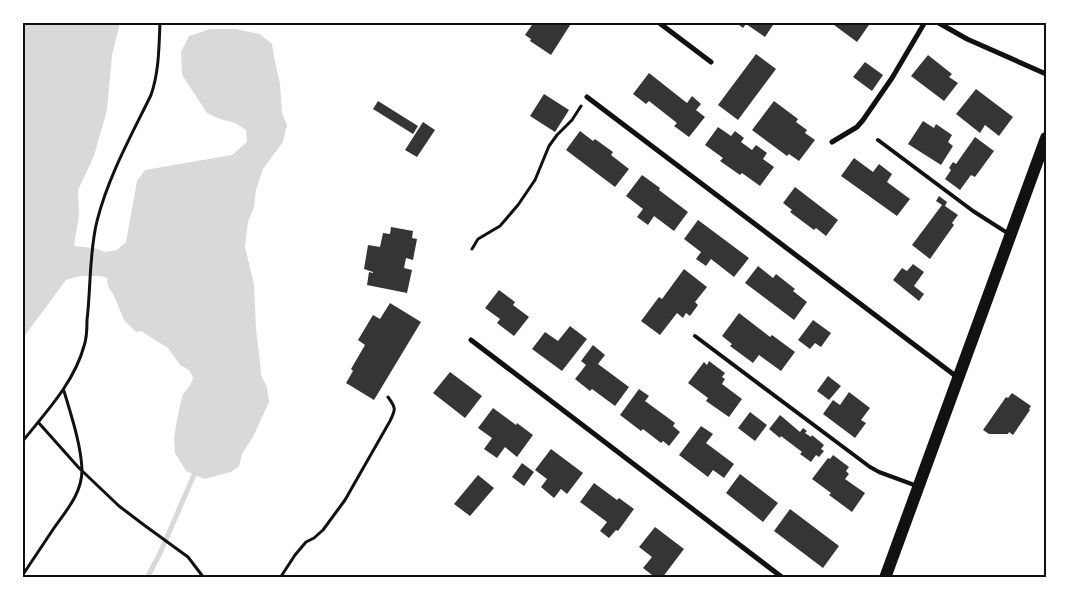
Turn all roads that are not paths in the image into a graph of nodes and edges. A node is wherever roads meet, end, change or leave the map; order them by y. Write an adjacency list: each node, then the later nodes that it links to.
1 (658, 22): 4 (street)
2 (925, 22): 9 (street)
3 (937, 22): 5 (street)
4 (711, 62)
5 (1046, 74)
6 (586, 96): 13 (street)
7 (1046, 138): 10 (main road)
8 (878, 140): 10 (lane)
9 (832, 142)
10 (1011, 235): 13 (main road)
11 (696, 336): 14 (lane)
12 (471, 340): 15 (street)
13 (958, 378): 14 (main road)
14 (919, 487): 16 (main road)
15 (783, 578)
16 (885, 578)

